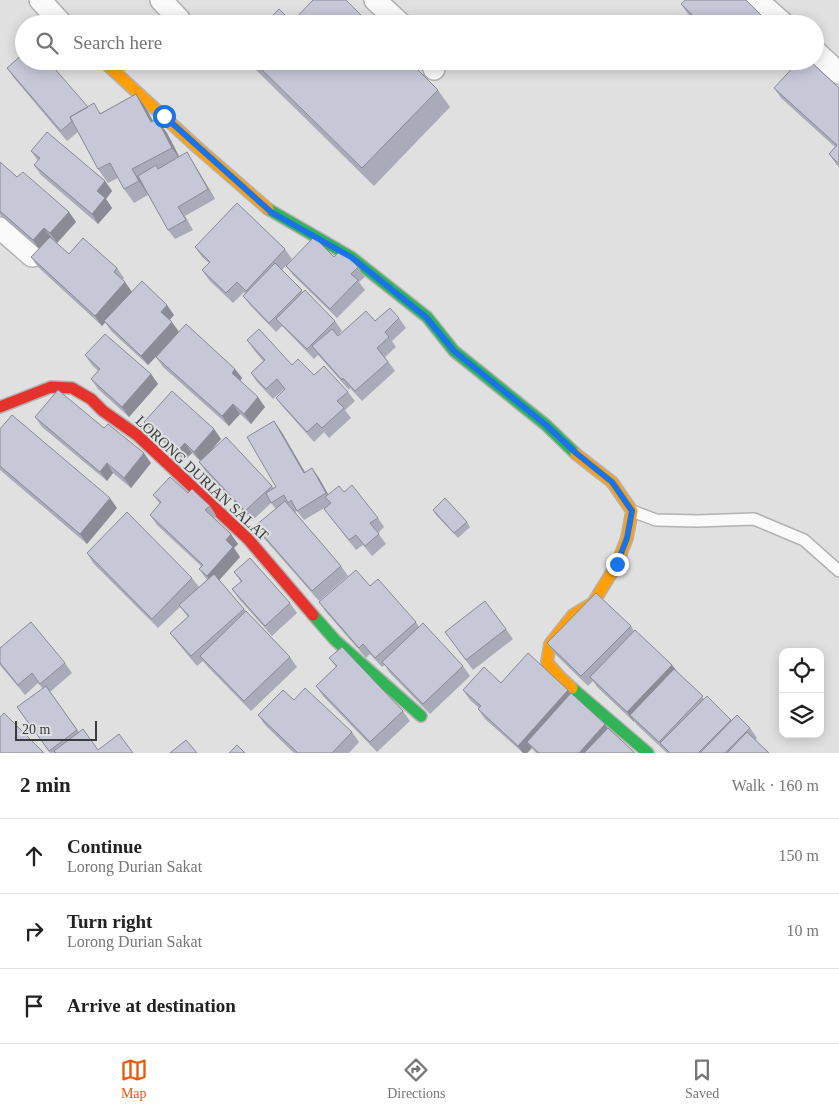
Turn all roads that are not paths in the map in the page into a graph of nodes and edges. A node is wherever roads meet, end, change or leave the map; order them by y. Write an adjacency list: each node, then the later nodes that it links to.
1 (40, 0): 5 (street)
2 (161, 0): 6 (street)
3 (375, 0): 7 (street)
4 (758, 0): 8 (street)
5 (54, 15)
6 (175, 15)
7 (391, 15)
8 (774, 15)
9 (824, 59): 11 (street)
10 (114, 70): 15 (street)
11 (839, 72)
12 (0, 228): 13 (street)
13 (32, 256)
14 (0, 407): 17 (street, LORONG DURIAN SALAT)
15 (632, 511): 16 (lane); 18 (street)
16 (839, 571)
17 (421, 716)
18 (648, 753)

